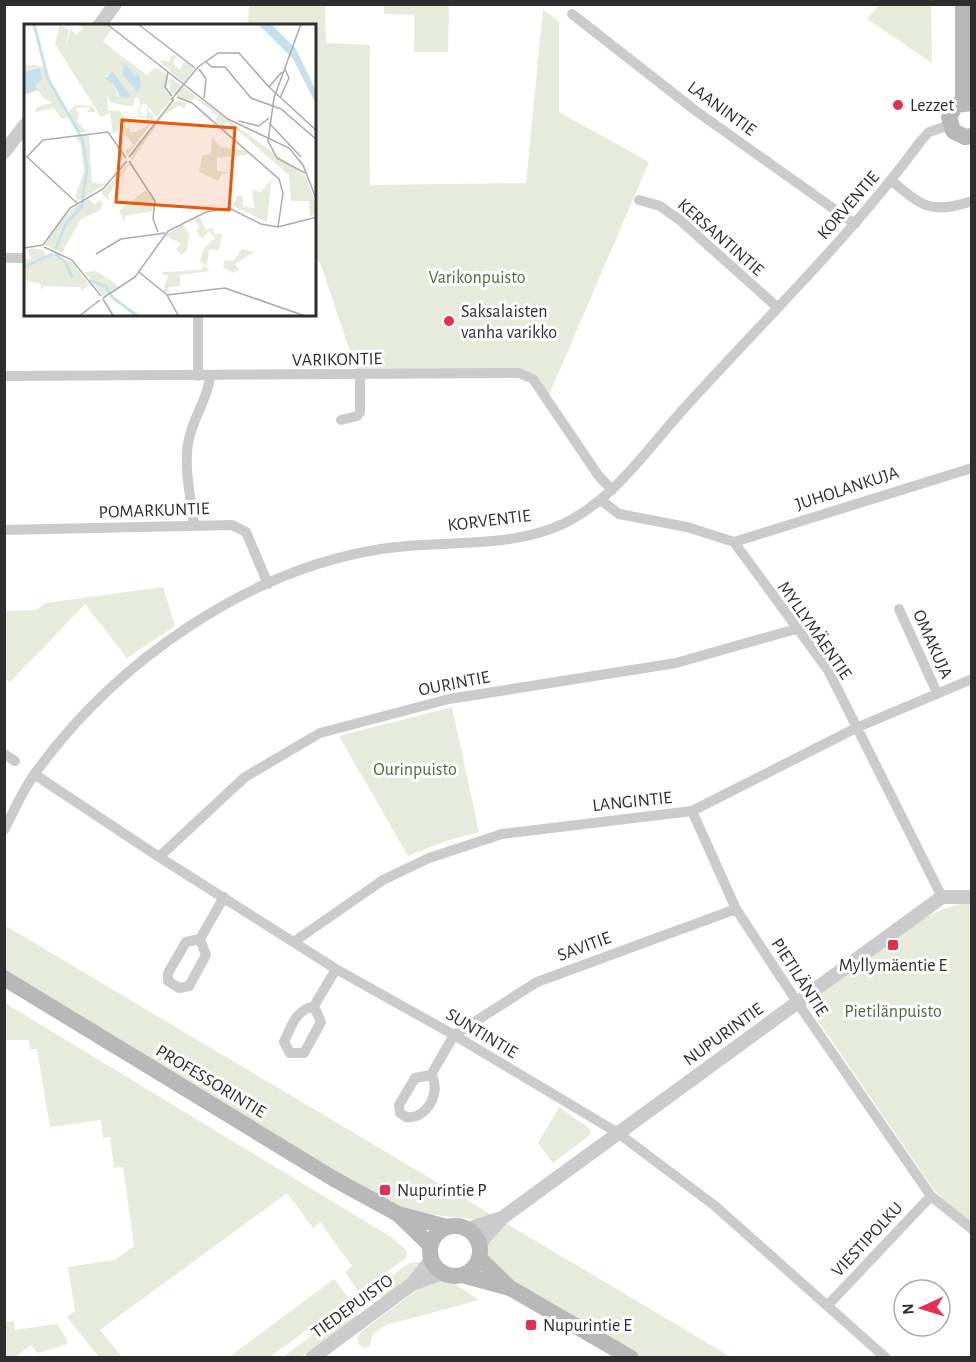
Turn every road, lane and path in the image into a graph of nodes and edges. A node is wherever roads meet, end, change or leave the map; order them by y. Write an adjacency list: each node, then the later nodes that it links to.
1 (115, 4): 4 (street)
2 (963, 4): 5 (main road)
3 (572, 14): 13 (street, LAANINTIE)
4 (100, 24)
5 (967, 102): 6 (main road)
6 (950, 125): 8 (main road); 10 (street, KORVENTIE)
7 (24, 126): 9 (street)
8 (972, 136)
9 (4, 152)
10 (891, 180): 12 (street); 13 (street, KORVENTIE)
11 (639, 200): 16 (street, KERSANTINTIE)
12 (972, 201)
13 (855, 224): 16 (street, KORVENTIE)
14 (4, 258): 15 (street)
15 (24, 258)
16 (777, 307): 23 (street, KORVENTIE)
17 (198, 316): 20 (street)
18 (360, 375): 20 (street, VARIKONTIE); 21 (street); 23 (street, VARIKONTIE)
19 (4, 376): 20 (street, VARIKONTIE)
20 (204, 376): 25 (street)
21 (341, 420)
22 (972, 468): 27 (street, JUHOLANKUJA)
23 (612, 490): 24 (street, KORVENTIE)
24 (602, 501): 27 (street); 28 (street, KORVENTIE)
25 (194, 525): 26 (street, POMARKUNTIE); 28 (street, POMARKUNTIE)
26 (4, 530)
27 (734, 542): 30 (street, MYLLYMÄENTIE)
28 (268, 584): 36 (street, KORVENTIE)
29 (899, 609): 32 (street, OMAKUJA)
30 (796, 629): 33 (street, MYLLYMÄENTIE); 39 (street, OURINTIE)
31 (972, 679): 32 (street, LANGINTIE)
32 (938, 693): 33 (street, LANGINTIE)
33 (856, 728): 37 (street, LANGINTIE); 41 (street, MYLLYMÄENTIE)
34 (4, 754): 35 (street)
35 (15, 761)
36 (34, 774): 38 (street, KORVENTIE); 39 (street, SUNTINTIE)
37 (692, 811): 43 (street, PIETILÄNTIE); 45 (street, LANGINTIE)
38 (4, 830)
39 (159, 857): 40 (street, SUNTINTIE)
40 (224, 897): 44 (street); 45 (street, SUNTINTIE)
41 (942, 897): 42 (street); 48 (street, NUPURINTIE)
42 (972, 897)
43 (736, 909): 48 (street, PIETILÄNTIE); 50 (street, SAVITIE)
44 (200, 939): 44 (street)
45 (295, 941): 46 (street, SUNTINTIE)
46 (336, 969): 49 (street); 50 (street, SUNTINTIE)
47 (4, 978): 54 (main road, PROFESSORINTIE)
48 (797, 1002): 52 (street, NUPURINTIE); 53 (street, PIETILÄNTIE)
49 (314, 1006)
50 (454, 1035): 51 (street); 52 (street, SUNTINTIE)
51 (431, 1075)
52 (618, 1133): 55 (street, NUPURINTIE); 65 (street, SUNTINTIE)
53 (931, 1196): 58 (street, PIETILÄNTIE); 65 (street, VIESTIPOLKU)
54 (398, 1214): 56 (main road, PROFESSORINTIE); 60 (main road, PROFESSORINTIE)
55 (502, 1218): 57 (street, NUPURINTIE); 59 (street, NUPURINTIE)
56 (447, 1227): 57 (main road); 60 (main road)
57 (468, 1229): 59 (main road)
58 (972, 1229)
59 (479, 1251): 62 (main road); 64 (main road)
60 (431, 1252): 61 (main road); 63 (street, TIEDEPUISTO)
61 (443, 1273): 62 (main road); 63 (street, TIEDEPUISTO)
62 (462, 1275): 64 (main road)
63 (412, 1284): 66 (street, TIEDEPUISTO)
64 (510, 1288): 67 (main road)
65 (828, 1305): 68 (street, SUNTINTIE)
66 (312, 1358)
67 (632, 1358)
68 (886, 1358)

